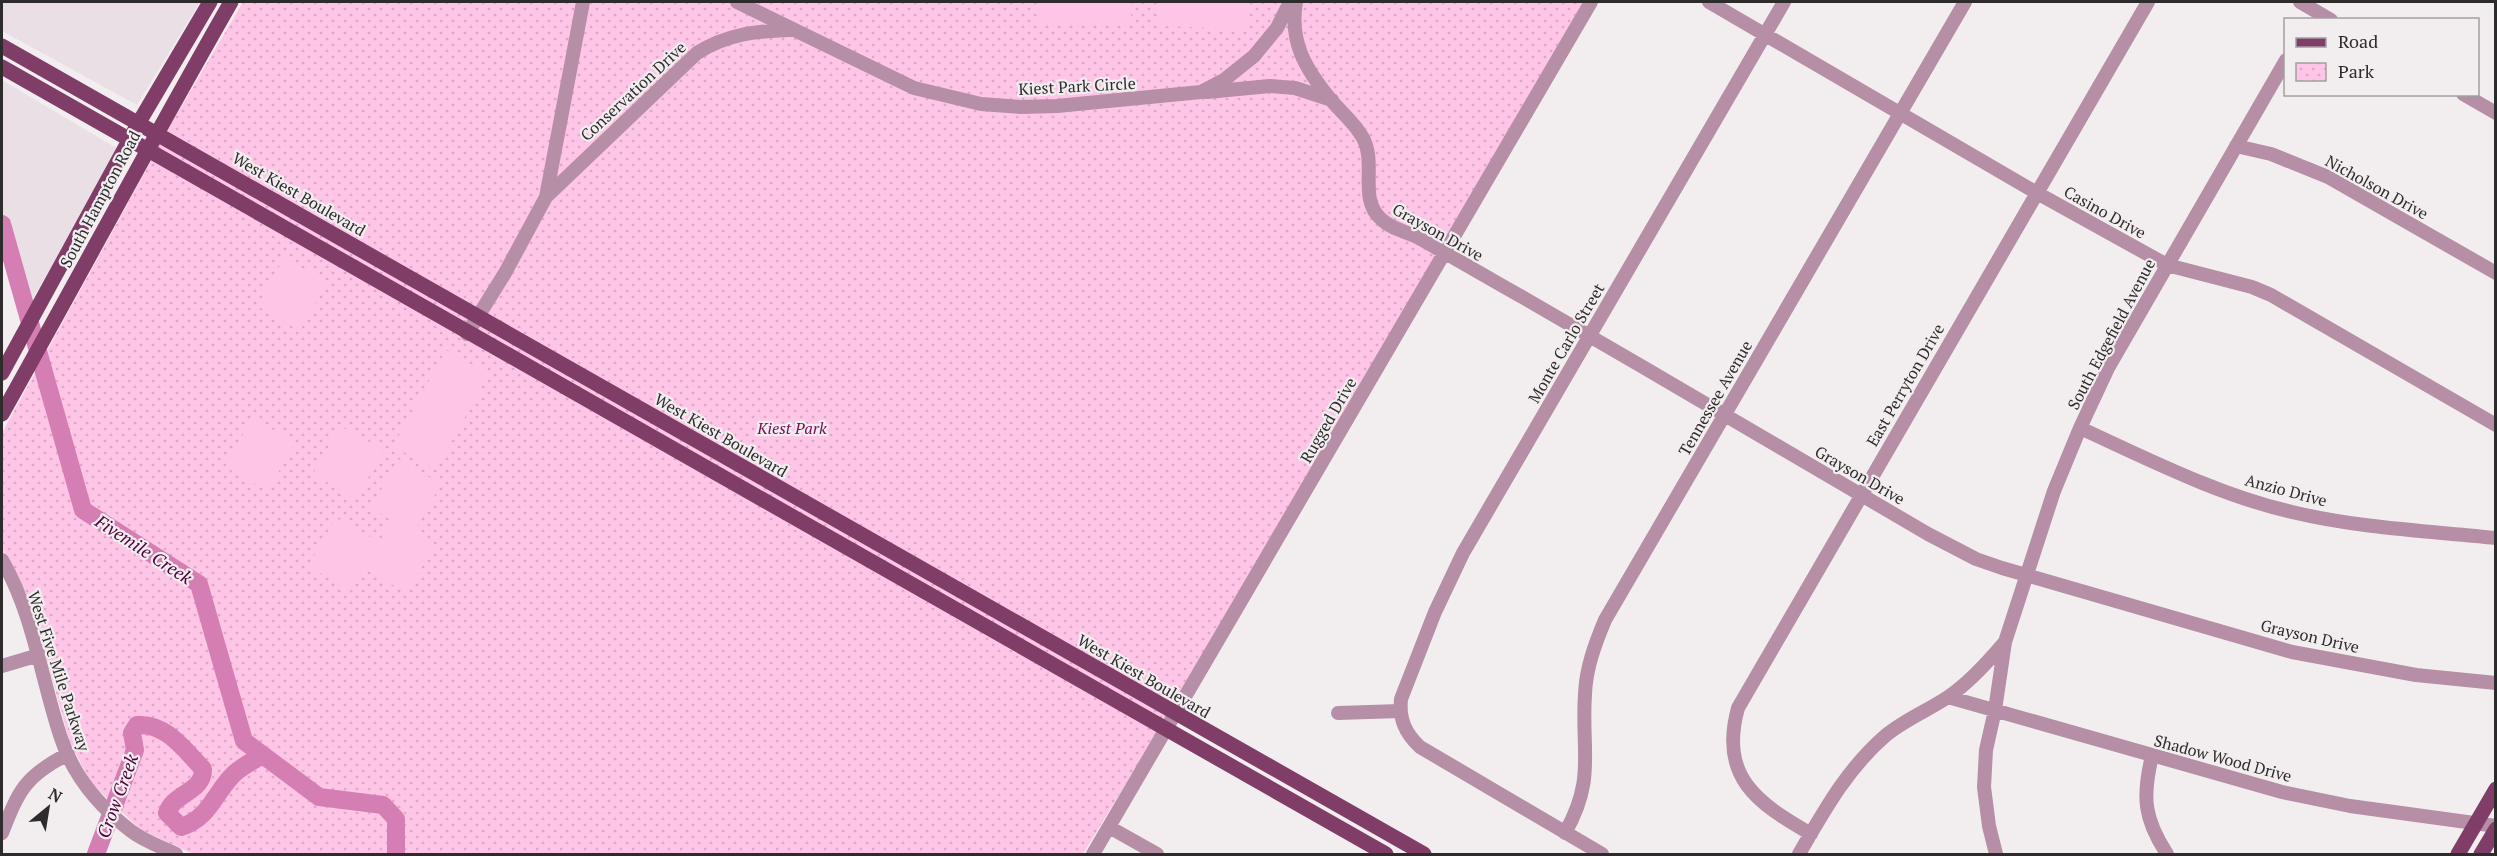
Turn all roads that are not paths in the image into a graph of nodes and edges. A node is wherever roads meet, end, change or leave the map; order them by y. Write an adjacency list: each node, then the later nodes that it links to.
1 (210, 2): 25 (main road, South Hampton Road)
2 (231, 2): 26 (main road, South Hampton Road)
3 (583, 2): 31 (street, Conservation Drive)
4 (737, 2): 15 (street, Kiest Park Circle)
5 (1290, 2): 20 (street, Kiest Park Circle)
6 (1296, 2): 22 (street, Grayson Drive)
7 (1591, 2): 34 (street, Rugged Drive)
8 (1709, 2): 16 (street, Casino Drive)
9 (1784, 2): 16 (street, Monte Carlo Street)
10 (1965, 2): 23 (street, Tennessee Avenue)
11 (2148, 2): 30 (street, East Perryton Drive)
12 (2300, 2): 13 (street)
13 (2315, 10): 14 (street)
14 (2328, 18)
15 (792, 30): 20 (street, Kiest Park Circle); 31 (street, Conservation Drive)
16 (1765, 34): 23 (street, Casino Drive); 39 (street, Monte Carlo Street)
17 (2, 46): 25 (main road, West Kiest Boulevard)
18 (2284, 63): 28 (street, South Edgefield Avenue)
19 (2, 67): 27 (main road)
20 (1201, 92): 22 (street, Grayson Drive)
21 (2466, 96): 24 (street)
22 (1332, 100): 34 (street, Grayson Drive)
23 (1900, 113): 30 (street, Casino Drive); 42 (street, Tennessee Avenue)
24 (2496, 113)
25 (138, 124): 26 (main road, West Kiest Boulevard); 27 (main road, South Hampton Road)
26 (156, 134): 29 (main road, South Hampton Road); 37 (main road, West Kiest Boulevard)
27 (129, 141): 29 (main road); 32 (main road, South Hampton Road)
28 (2236, 146): 35 (street, South Edgefield Avenue); 36 (street, Nicholson Drive)
29 (146, 151): 33 (main road, South Hampton Road); 38 (main road)
30 (2037, 193): 35 (street, Casino Drive); 45 (street, East Perryton Drive)
31 (546, 197): 37 (street, Conservation Drive)
32 (77, 235): 33 (main road); 40 (main road, South Hampton Road)
33 (96, 246): 41 (main road, South Hampton Road)
34 (1445, 254): 39 (street, Grayson Drive); 57 (street, Rugged Drive)
35 (2167, 265): 43 (street, Casino Drive); 44 (street, South Edgefield Avenue)
36 (2496, 273)
37 (477, 316): 38 (street, Conservation Drive); 57 (main road, West Kiest Boulevard)
38 (467, 334): 58 (main road)
39 (1589, 336): 42 (street, Grayson Drive); 55 (street, Monte Carlo Street)
40 (2, 373)
41 (2, 414)
42 (1725, 415): 45 (street, Grayson Drive); 67 (street, Tennessee Avenue)
43 (2496, 426)
44 (2080, 428): 46 (street, Anzio Drive); 48 (street, South Edgefield Avenue)
45 (1860, 494): 48 (street, Grayson Drive); 68 (street, East Perryton Drive)
46 (2496, 538)
47 (2, 560): 50 (street, West Five Mile Parkway)
48 (2027, 575): 49 (street, South Edgefield Avenue); 52 (street, Grayson Drive)
49 (2005, 642): 53 (street, South Edgefield Avenue); 54 (street, South Edgefield Avenue)
50 (39, 655): 51 (street); 59 (street, West Five Mile Parkway)
51 (2, 666)
52 (2496, 683)
53 (1948, 698): 54 (street, Shadow Wood Drive); 68 (street, South Edgefield Avenue)
54 (1995, 710): 60 (street, Shadow Wood Drive); 77 (street, South Edgefield Avenue)
55 (1400, 711): 56 (street); 67 (street)
56 (1338, 713)
57 (1175, 714): 58 (street, Rugged Drive); 64 (main road, West Kiest Boulevard)
58 (1167, 729): 63 (street, Rugged Drive); 69 (main road)
59 (68, 754): 66 (street); 70 (street, West Five Mile Parkway)
60 (2152, 756): 62 (street, Shadow Wood Drive); 78 (street)
61 (2496, 789): 62 (main road)
62 (2476, 824): 65 (street, Shadow Wood Drive); 79 (main road)
63 (1109, 827): 71 (street, Rugged Drive); 72 (street)
64 (1375, 827): 69 (main road); 74 (main road, West Kiest Boulevard)
65 (2496, 827): 80 (main road)
66 (2, 833)
67 (1565, 833): 75 (street)
68 (1811, 834): 76 (street, South Edgefield Avenue)
69 (1366, 843): 73 (main road)
70 (176, 855)
71 (1093, 855)
72 (1157, 855)
73 (1386, 855)
74 (1424, 855)
75 (1602, 855)
76 (1799, 855)
77 (1996, 855)
78 (2167, 855)
79 (2458, 855)
80 (2481, 855)

